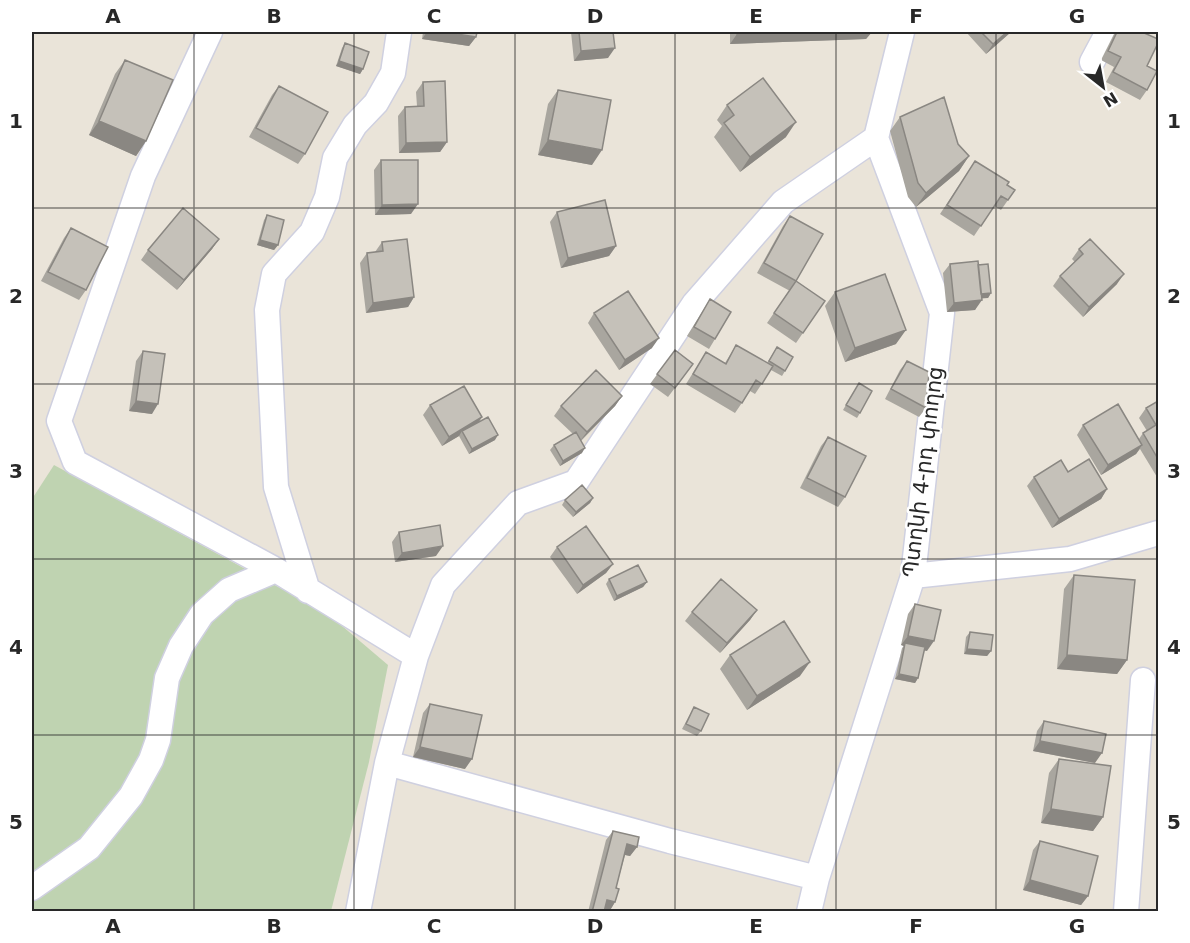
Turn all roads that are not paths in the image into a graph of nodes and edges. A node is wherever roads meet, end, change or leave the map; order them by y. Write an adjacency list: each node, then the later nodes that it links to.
1 (210, 32): 8 (street)
2 (399, 32): 10 (street)
3 (902, 32): 6 (street)
4 (1108, 32): 5 (street)
5 (1092, 62)
6 (876, 138): 9 (street, Պտղնի 4-րդ փողոց); 11 (street)
7 (1158, 532): 9 (street)
8 (276, 570): 10 (street); 15 (street)
9 (913, 576): 14 (street, Պտղնի 4-րդ փողոց)
10 (308, 591): 11 (street)
11 (416, 656): 13 (street)
12 (1143, 680): 18 (street)
13 (387, 764): 14 (street); 16 (street)
14 (817, 878): 17 (street, Պտղնի 4-րդ փողոց)
15 (32, 888)
16 (358, 912)
17 (809, 912)
18 (1126, 912)

